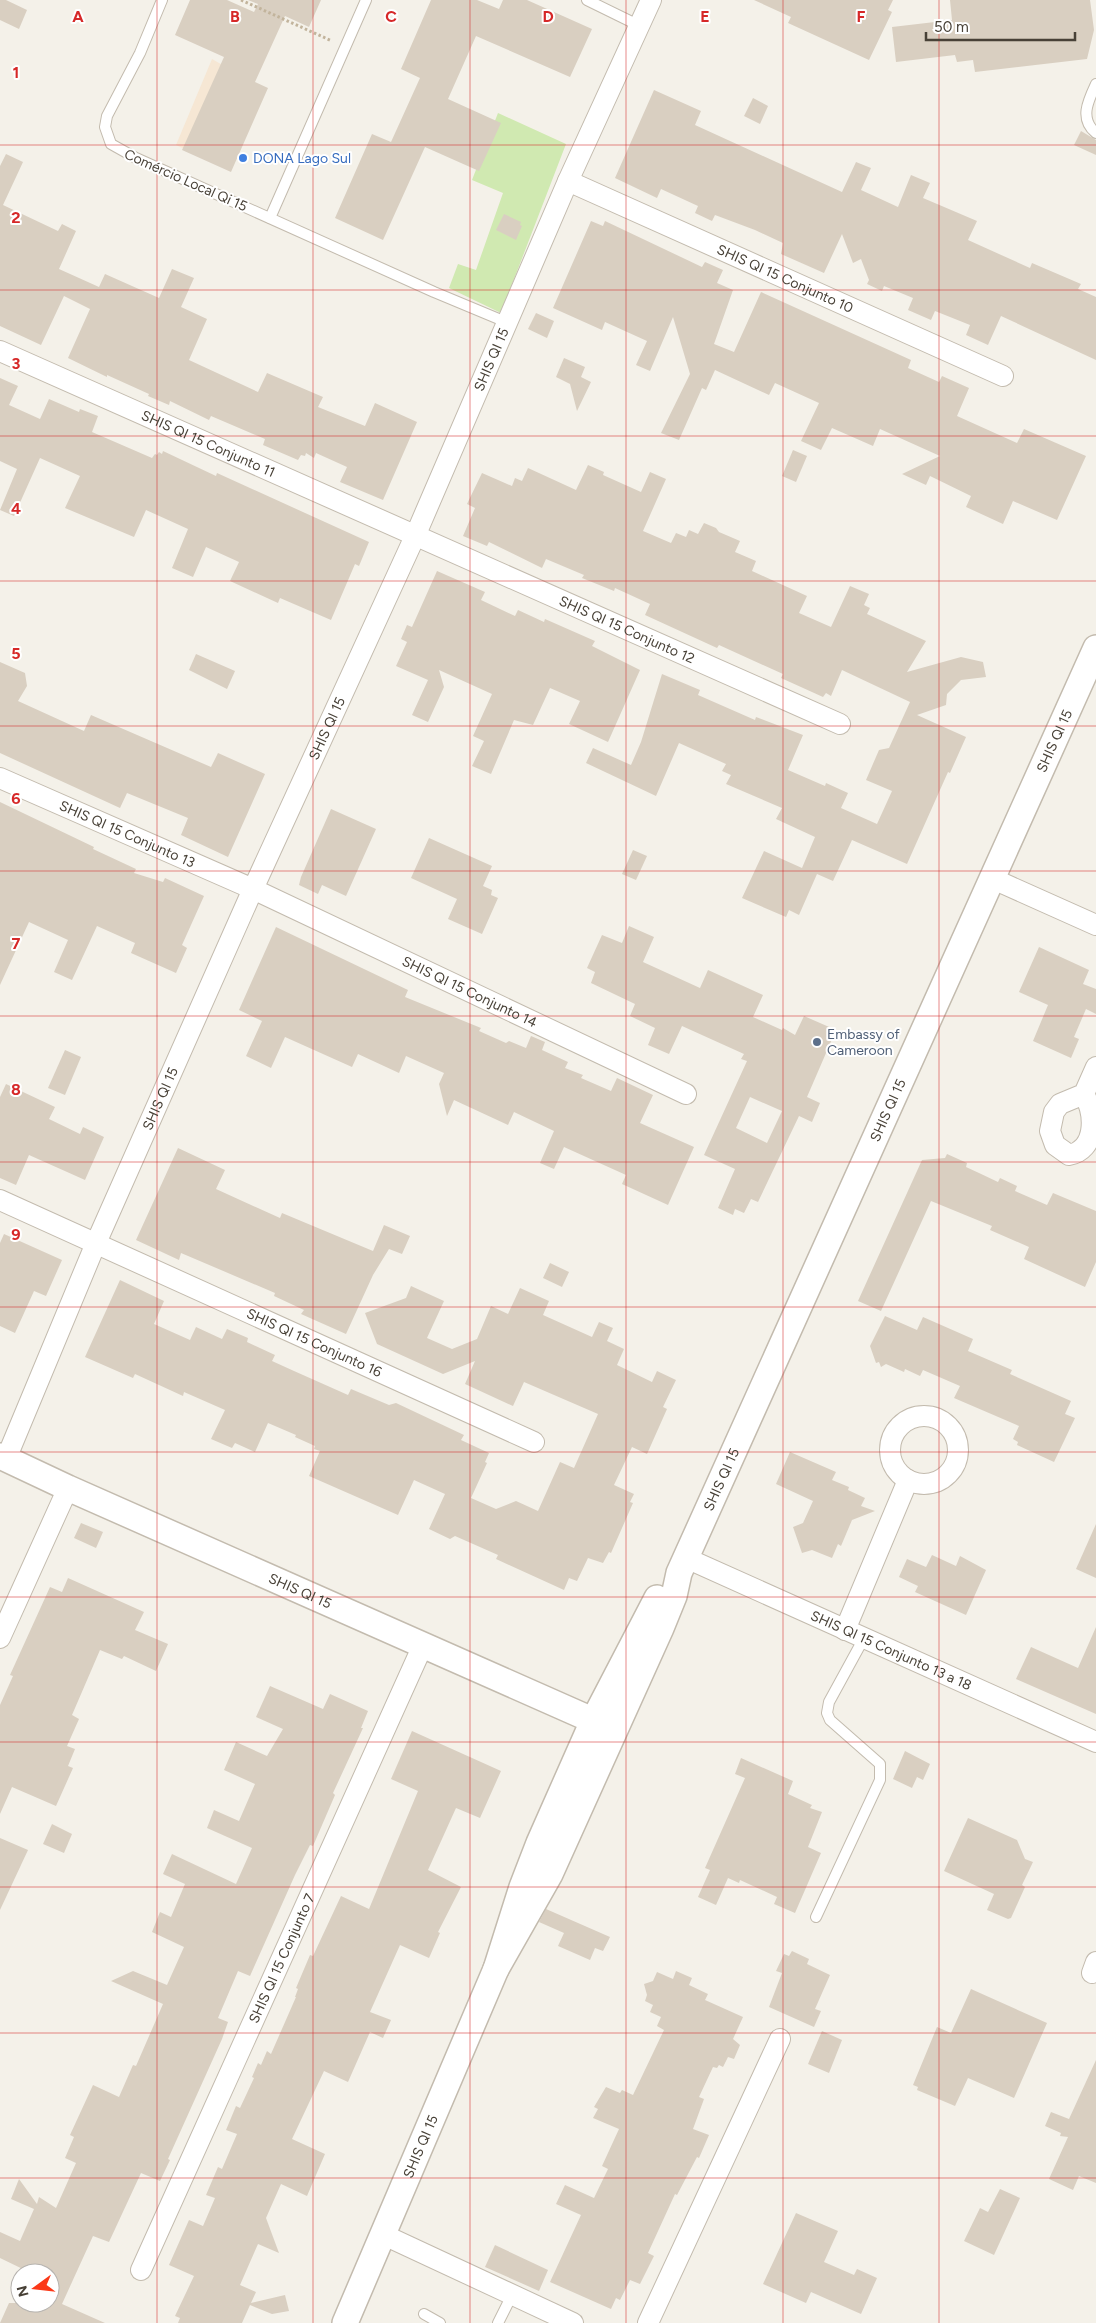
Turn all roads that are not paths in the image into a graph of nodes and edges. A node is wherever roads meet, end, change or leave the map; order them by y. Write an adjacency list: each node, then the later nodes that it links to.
1 (162, 0): 9 (lane, Comércio Local Qi 15)
2 (366, 0): 9 (lane)
3 (587, 0): 5 (lane)
4 (652, 0): 5 (street, SHIS QI 15)
5 (640, 26): 8 (street, SHIS QI 15)
6 (1096, 84): 7 (lane)
7 (1096, 133)
8 (568, 181): 10 (street, SHIS QI 15); 12 (street, SHIS QI 15 Conjunto 10)
9 (270, 218): 10 (lane, Comércio Local Qi 15)
10 (506, 322): 13 (street, SHIS QI 15)
11 (0, 352): 13 (street, SHIS QI 15 Conjunto 11)
12 (1003, 376)
13 (416, 534): 15 (street, SHIS QI 15 Conjunto 12); 18 (street, SHIS QI 15)
14 (1096, 648): 17 (street, SHIS QI 15)
15 (840, 724)
16 (0, 778): 18 (street, SHIS QI 15 Conjunto 13)
17 (991, 878): 19 (street); 29 (street, SHIS QI 15)
18 (253, 888): 21 (street, SHIS QI 15 Conjunto 14); 24 (street, SHIS QI 15)
19 (1096, 925)
20 (1096, 1067): 22 (street)
21 (686, 1094)
22 (1084, 1094)
23 (0, 1200): 24 (street, SHIS QI 15 Conjunto 16)
24 (96, 1243): 25 (street, SHIS QI 15 Conjunto 16); 26 (street, SHIS QI 15)
25 (534, 1442)
26 (3, 1458): 28 (street, SHIS QI 15)
27 (908, 1480): 30 (street)
28 (68, 1488): 31 (street); 32 (street, SHIS QI 15)
29 (682, 1565): 30 (street, SHIS QI 15 Conjunto 13 a 18); 33 (street, SHIS QI 15)
30 (855, 1634): 34 (street, SHIS QI 15 Conjunto 13 a 18); 35 (lane)
31 (0, 1638)
32 (423, 1645): 33 (street, SHIS QI 15); 38 (street, SHIS QI 15 Conjunto 7)
33 (604, 1725): 37 (street, SHIS QI 15)
34 (1096, 1742)
35 (816, 1917)
36 (780, 2039): 45 (street)
37 (384, 2235): 39 (street); 41 (street, SHIS QI 15)
38 (142, 2270)
39 (512, 2295): 43 (lane); 44 (street)
40 (424, 2314): 42 (lane)
41 (345, 2323)
42 (440, 2323)
43 (498, 2323)
44 (573, 2323)
45 (648, 2323)

